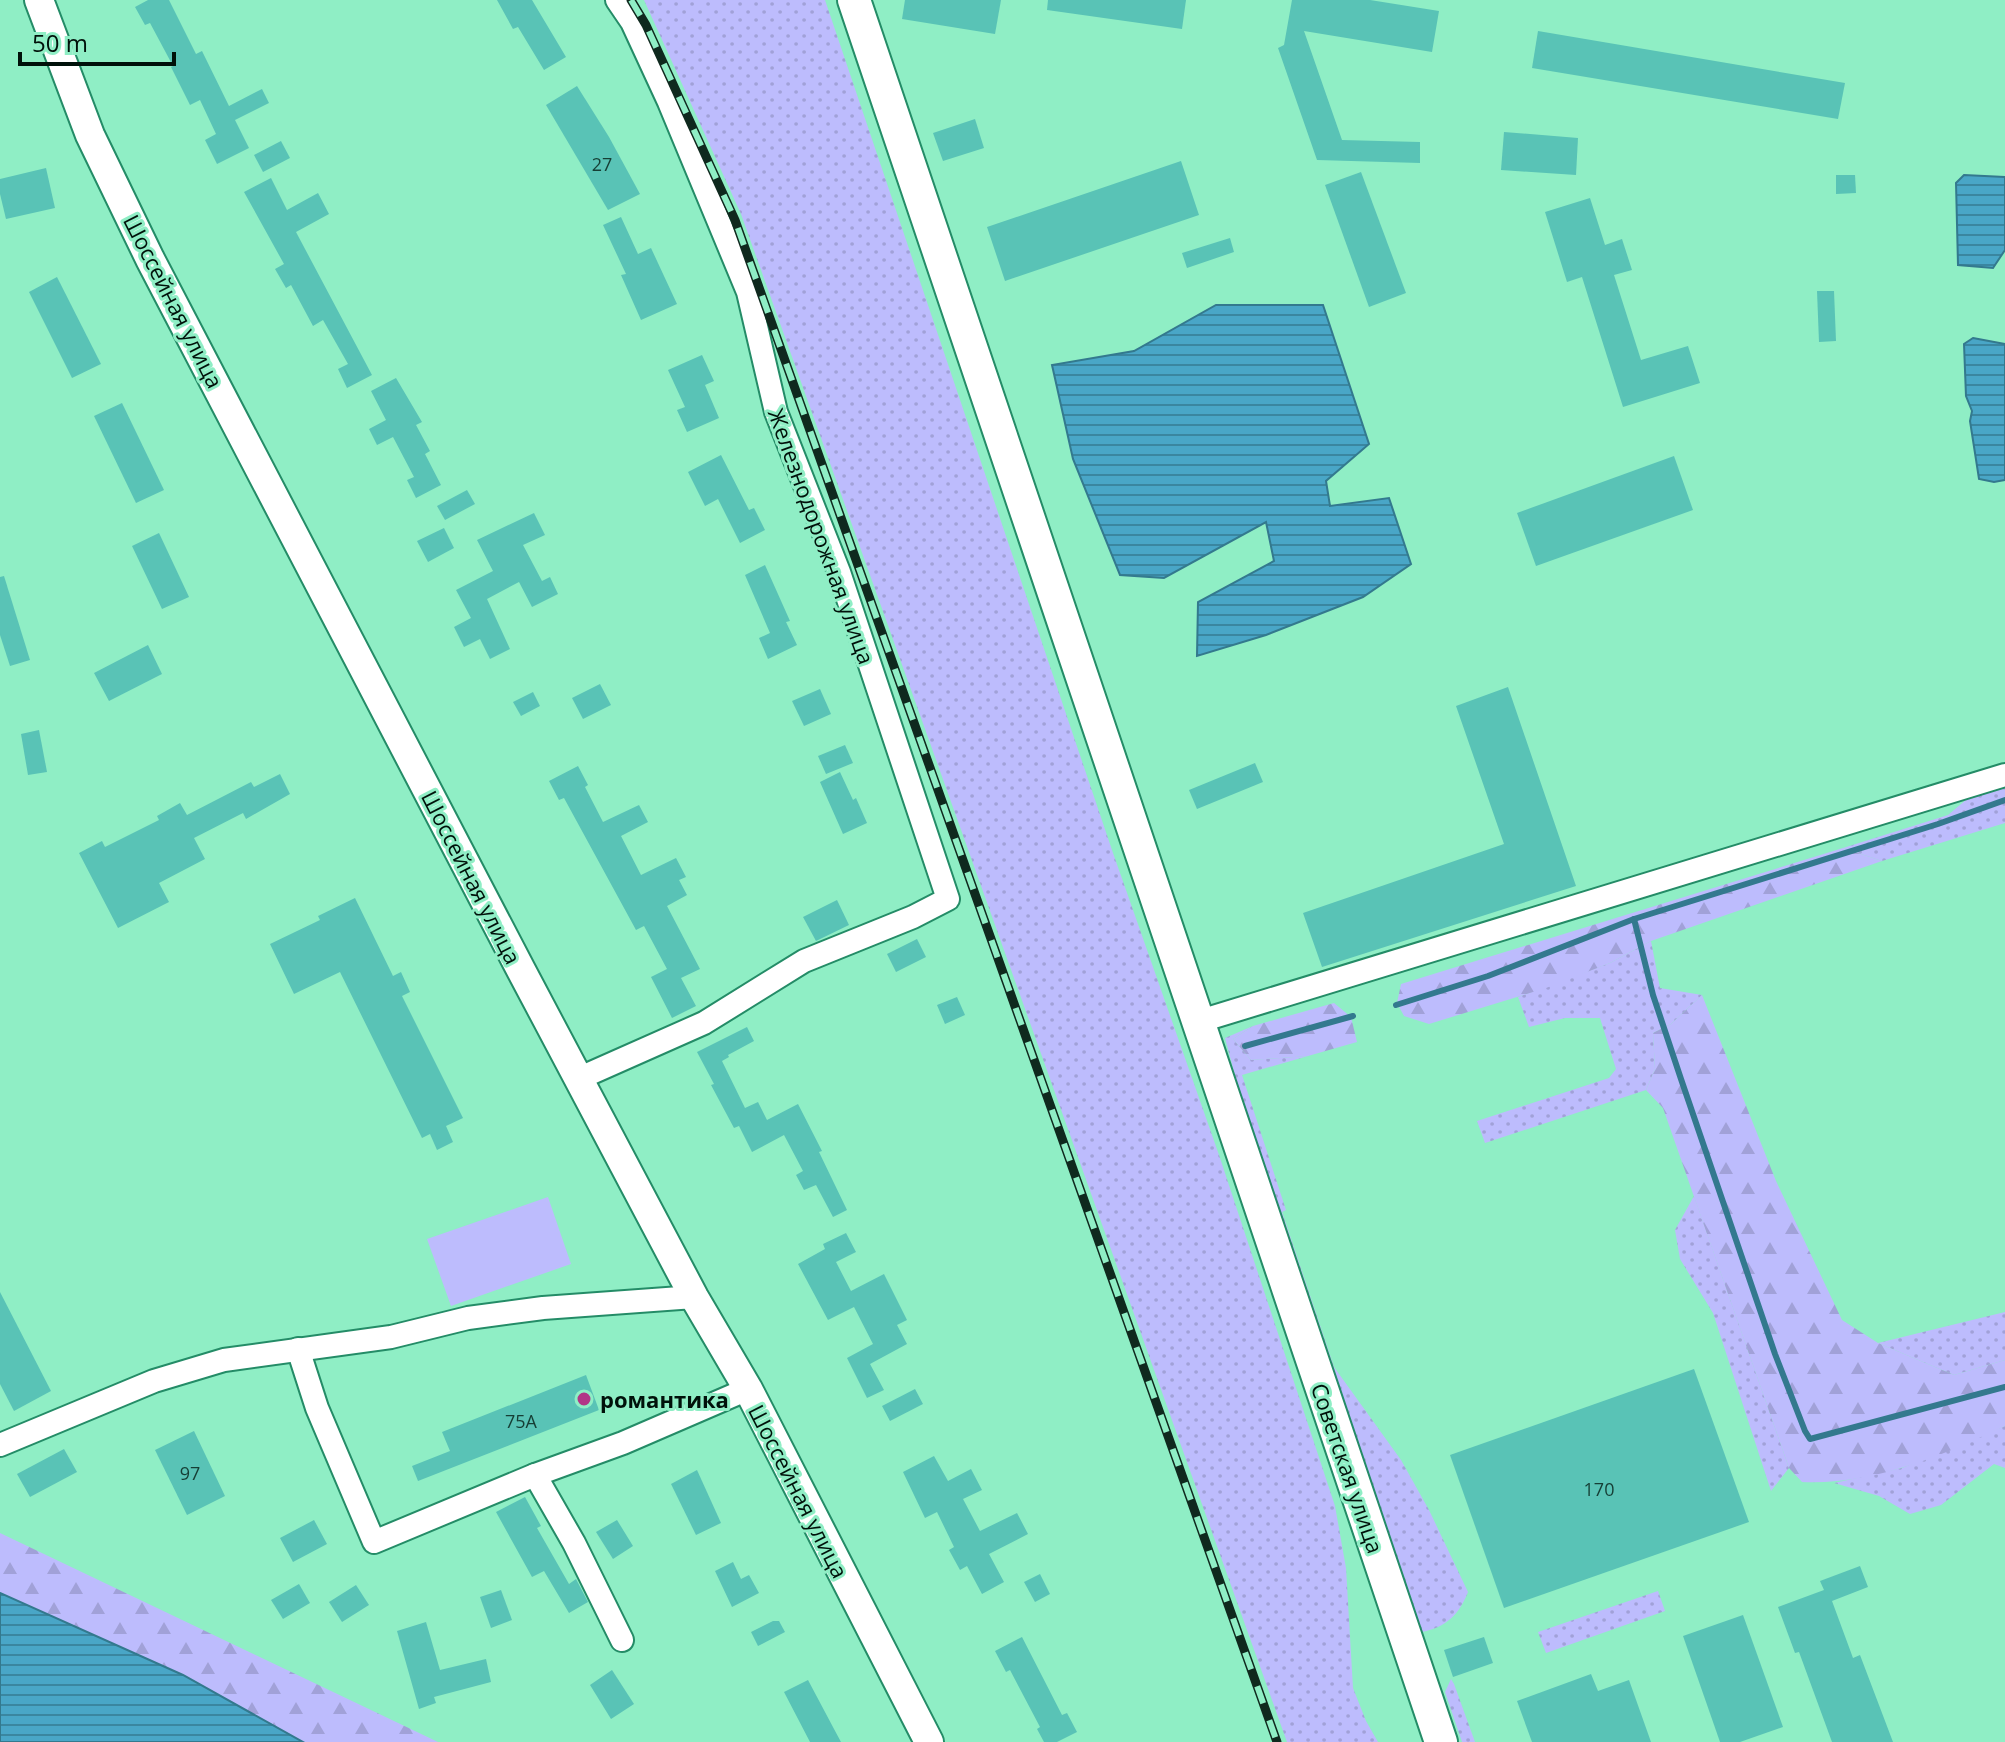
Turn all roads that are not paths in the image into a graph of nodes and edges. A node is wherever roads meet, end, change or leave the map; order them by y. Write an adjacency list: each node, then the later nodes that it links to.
1 (39, 0): 6 (street, Шоссейная улица)
2 (617, 0): 6 (street, Железнодорожная улица)
3 (854, 0): 5 (main road, Советская улица)
4 (2005, 775): 5 (street)
5 (1197, 1022): 14 (main road, Советская улица)
6 (580, 1078): 7 (street, Шоссейная улица)
7 (694, 1297): 8 (street); 9 (street, Шоссейная улица)
8 (298, 1349): 10 (street); 11 (street)
9 (748, 1389): 11 (street); 13 (street, Шоссейная улица)
10 (0, 1445)
11 (535, 1475): 12 (street)
12 (622, 1640)
13 (929, 1742)
14 (1441, 1742)

